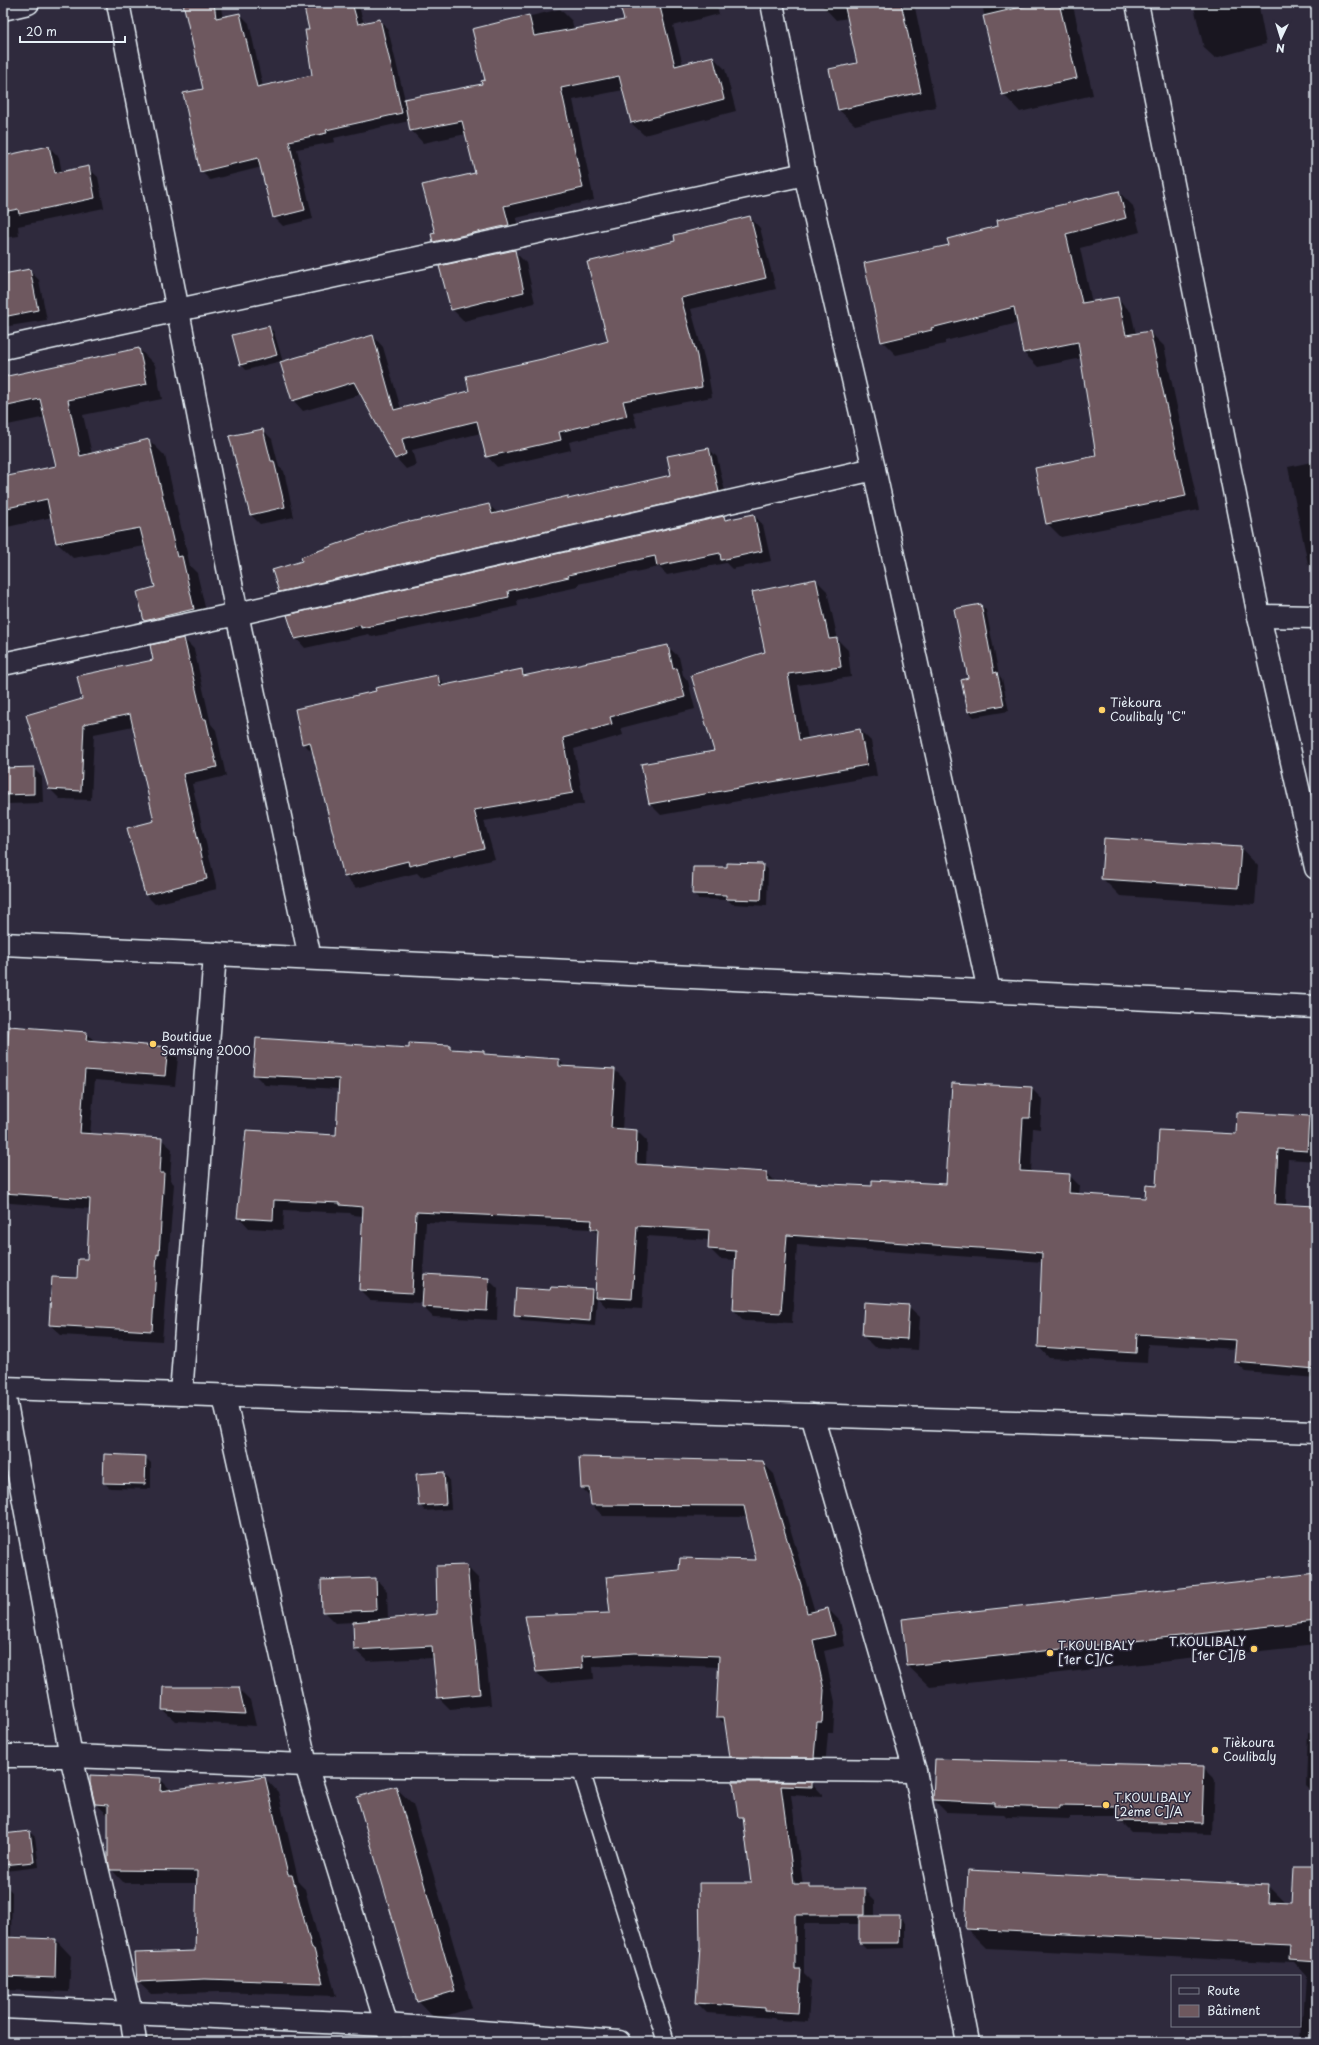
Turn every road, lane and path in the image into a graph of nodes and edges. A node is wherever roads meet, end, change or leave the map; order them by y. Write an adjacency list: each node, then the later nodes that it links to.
1 (28, 3): 5 (street)
2 (118, 3): 7 (street)
3 (772, 3): 6 (street)
4 (1138, 3): 11 (street)
5 (3, 9)
6 (805, 174): 7 (street); 9 (street)
7 (179, 309): 8 (street); 10 (street)
8 (3, 348)
9 (874, 469): 10 (street); 18 (street)
10 (237, 614): 13 (street); 17 (street)
11 (1259, 616): 12 (street); 14 (street)
12 (1316, 617)
13 (3, 664)
14 (1316, 868)
15 (3, 944): 16 (street)
16 (215, 954): 17 (street); 21 (street)
17 (310, 958): 18 (street)
18 (989, 991): 19 (street)
19 (1316, 1007)
20 (3, 1388): 21 (street); 26 (street)
21 (181, 1394): 22 (street)
22 (224, 1396): 23 (street); 27 (street)
23 (812, 1415): 24 (street); 29 (street)
24 (1316, 1432)
25 (3, 1756): 26 (street)
26 (71, 1756): 27 (street); 31 (street)
27 (306, 1765): 28 (street); 32 (street)
28 (580, 1768): 29 (street); 35 (lane)
29 (915, 1771): 36 (street)
30 (3, 2007): 31 (street)
31 (131, 2013): 32 (street); 33 (street)
32 (389, 2033): 34 (street)
33 (135, 2042)
34 (620, 2042)
35 (666, 2042)
36 (968, 2042)

